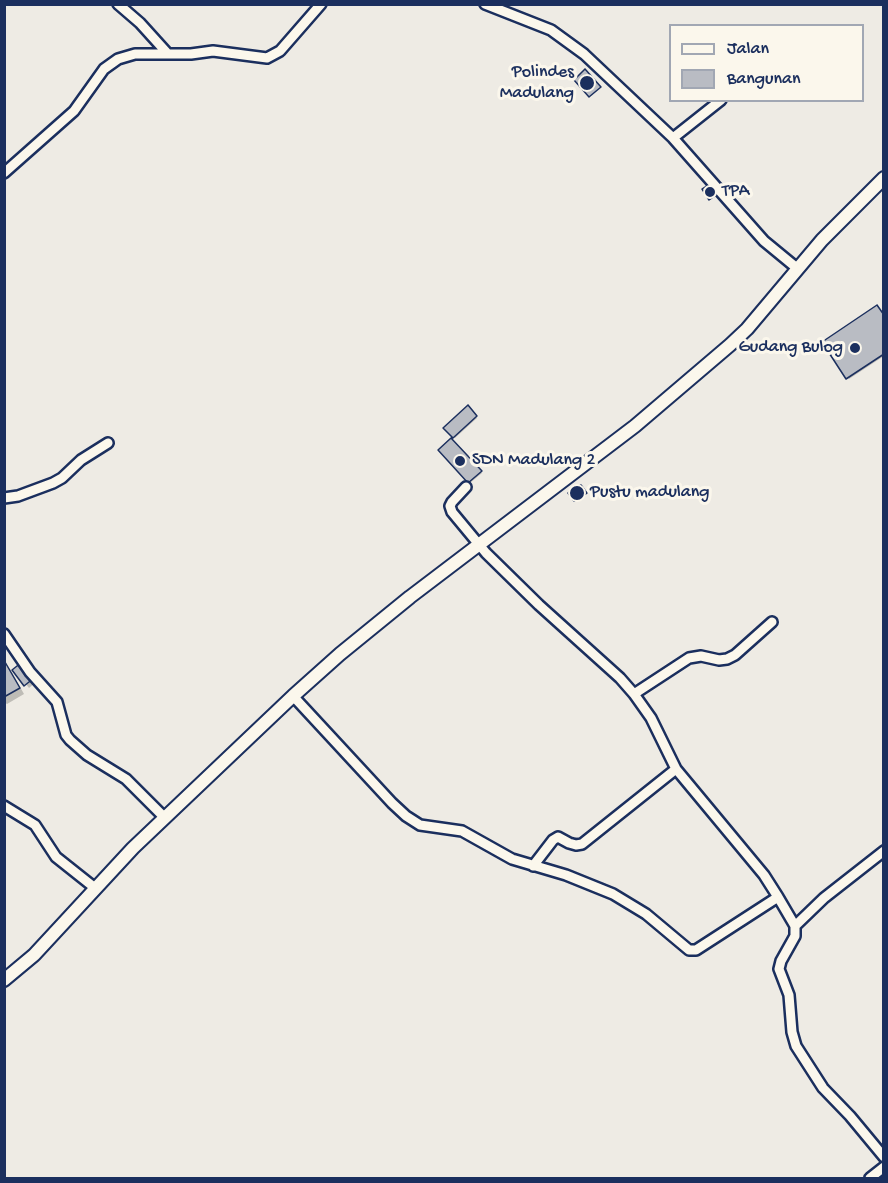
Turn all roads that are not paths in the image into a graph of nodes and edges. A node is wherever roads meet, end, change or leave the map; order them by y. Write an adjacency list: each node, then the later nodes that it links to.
1 (118, 4): 4 (street)
2 (321, 4): 4 (street)
3 (485, 4): 6 (street)
4 (168, 54): 7 (street)
5 (718, 102): 6 (street)
6 (673, 138): 9 (street)
7 (4, 173)
8 (884, 178): 9 (main road)
9 (798, 269): 13 (main road)
10 (108, 443): 12 (street)
11 (466, 487): 13 (street)
12 (4, 498)
13 (479, 544): 16 (street); 17 (main road)
14 (772, 622): 16 (street)
15 (4, 634): 20 (street)
16 (634, 694): 18 (street)
17 (293, 696): 20 (main road); 22 (street)
18 (676, 769): 22 (street); 24 (street)
19 (4, 806): 23 (street)
20 (165, 818): 23 (main road)
21 (884, 851): 25 (street)
22 (533, 866): 24 (street)
23 (95, 888): 26 (main road)
24 (778, 897): 25 (street)
25 (795, 926): 27 (street)
26 (4, 980)
27 (884, 1157)
28 (884, 1167): 29 (street)
29 (870, 1179)

